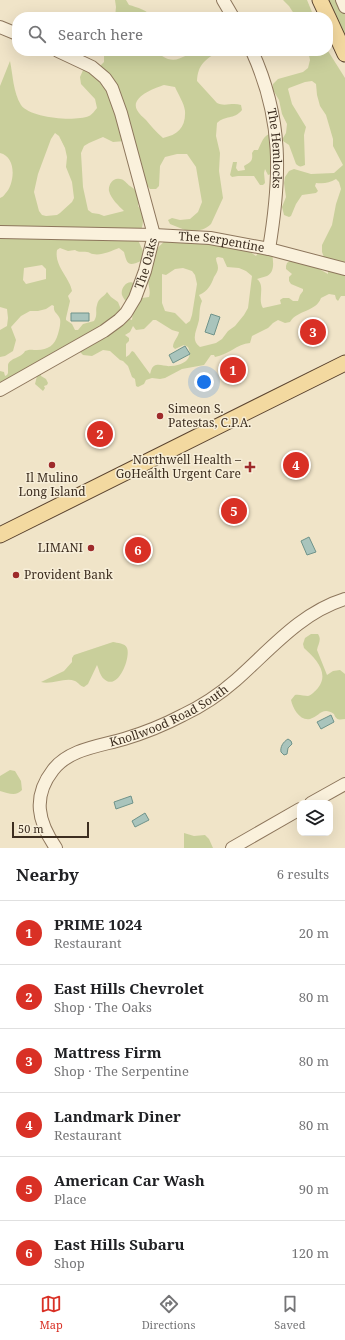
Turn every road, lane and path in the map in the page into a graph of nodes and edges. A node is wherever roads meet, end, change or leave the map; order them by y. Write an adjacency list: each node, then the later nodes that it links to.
1 (223, 0): 5 (street)
2 (320, 0): 6 (main road)
3 (342, 0): 4 (street)
4 (345, 7)
5 (230, 12)
6 (326, 12)
7 (0, 27): 9 (street)
8 (333, 28): 10 (main road)
9 (12, 32)
10 (345, 54)
11 (69, 56): 14 (street, The Oaks)
12 (254, 56): 15 (street, The Hemlocks)
13 (0, 232): 14 (street, The Serpentine)
14 (154, 234): 15 (street, The Serpentine); 18 (street, The Oaks)
15 (269, 249): 16 (street, The Serpentine)
16 (345, 269)
17 (345, 362): 19 (main road)
18 (0, 390)
19 (0, 535)
20 (345, 599): 24 (street, Knollwood Road South)
21 (345, 784): 22 (street)
22 (316, 800)
23 (297, 811): 25 (street)
24 (56, 848)
25 (232, 848)

